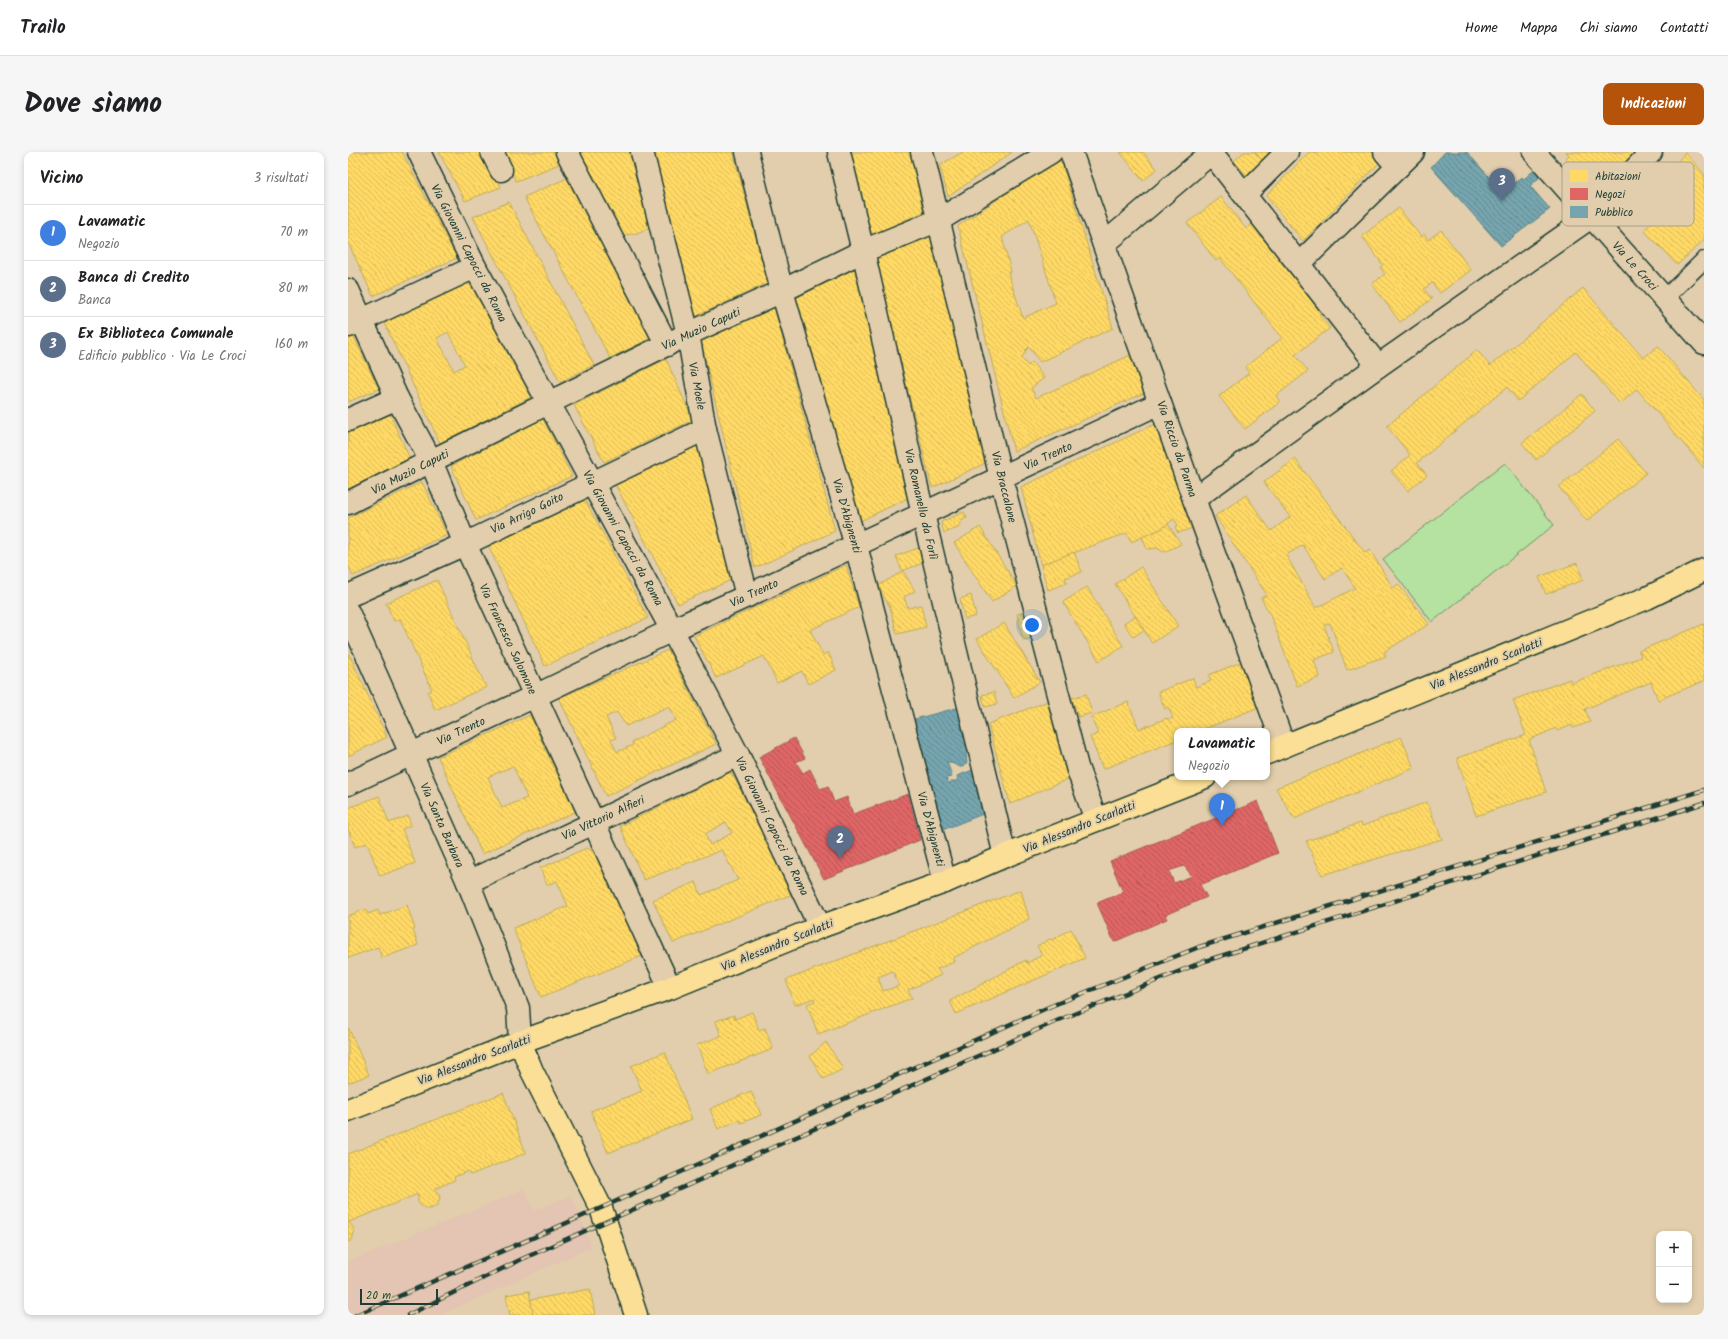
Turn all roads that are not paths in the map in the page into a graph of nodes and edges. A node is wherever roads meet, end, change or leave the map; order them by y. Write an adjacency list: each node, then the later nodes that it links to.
1 (419, 152): 24 (street, Via Giovanni Capocci da Roma)
2 (567, 152): 31 (street)
3 (642, 152): 29 (street, Via Moele)
4 (747, 152): 26 (street, Via D'Abignenti)
5 (839, 152): 21 (street, Via Romanello da Forlì)
6 (922, 152): 17 (street, Via Braccalone)
7 (1051, 152): 17 (street, Via Muzio Caputi)
8 (1071, 152): 20 (street, Via Riccio da Parma)
9 (1287, 152): 16 (street)
10 (1534, 152): 15 (street, Via Le Croci)
11 (1651, 152): 14 (street)
12 (1211, 153): 16 (street); 20 (street)
13 (1399, 157): 23 (street)
14 (1642, 162)
15 (1562, 183)
16 (1245, 194): 23 (street)
17 (938, 220): 21 (street, Via Muzio Caputi); 39 (street, Via Braccalone)
18 (1577, 226): 32 (street)
19 (1600, 226): 27 (street, Via Le Croci)
20 (1104, 244): 35 (street, Via Riccio da Parma)
21 (864, 251): 26 (street, Via Muzio Caputi); 43 (street, Via Romanello da Forlì)
22 (1704, 260): 27 (lane)
23 (1299, 264): 32 (street)
24 (474, 267): 28 (street); 34 (street, Via Giovanni Capocci da Roma)
25 (348, 290): 28 (street, Via Francesco Salomone)
26 (782, 292): 29 (street, Via Muzio Caputi); 45 (street, Via D'Abignenti)
27 (1664, 298): 30 (street, Via Le Croci)
28 (355, 323): 33 (street, Via Francesco Salomone)
29 (688, 334): 31 (street, Via Muzio Caputi); 37 (street, Via Moele)
30 (1704, 343)
31 (667, 345): 34 (street, Via Muzio Caputi)
32 (1378, 366): 41 (street)
33 (398, 398): 36 (street); 38 (street, Via Francesco Salomone)
34 (548, 402): 38 (street, Via Muzio Caputi); 40 (street, Via Giovanni Capocci da Roma)
35 (1160, 403): 39 (street, Via Trento); 41 (street, Via Riccio da Parma)
36 (348, 420)
37 (705, 430): 40 (street, Via Arrigo Goito); 48 (street, Via Moele)
38 (431, 461): 42 (street, Via Muzio Caputi); 44 (street, Via Francesco Salomone)
39 (1001, 478): 43 (street, Via Trento); 59 (street, Via Braccalone)
40 (592, 482): 44 (street, Via Arrigo Goito); 50 (street, Via Giovanni Capocci da Roma)
41 (1194, 499): 52 (street, Via Riccio da Parma)
42 (348, 503)
43 (923, 514): 45 (street, Via Trento); 61 (street, Via Romanello da Forlì)
44 (464, 544): 47 (street, Via Arrigo Goito); 51 (street, Via Francesco Salomone)
45 (856, 546): 48 (street, Via Trento); 63 (street, Via D'Abignenti)
46 (1704, 570): 54 (main road, Via Alessandro Scarlatti)
47 (348, 596)
48 (747, 596): 50 (street, Via Trento)
49 (348, 612): 55 (street, Via Santa Barbara)
50 (672, 630): 51 (street, Via Trento); 56 (street, Via Giovanni Capocci da Roma)
51 (535, 696): 55 (street, Via Trento); 60 (street, Via Francesco Salomone)
52 (1269, 728)
53 (1270, 731): 54 (street, Via Riccio da Parma)
54 (1276, 749)
55 (411, 755): 58 (street, Via Trento); 62 (street, Via Santa Barbara)
56 (738, 755): 60 (street, Via Vittorio Alfieri); 64 (street, Via Giovanni Capocci da Roma)
57 (1197, 780): 59 (main road, Via Alessandro Scarlatti)
58 (348, 784)
59 (1096, 820): 61 (main road, Via Alessandro Scarlatti)
60 (593, 823): 62 (street, Via Vittorio Alfieri); 65 (street, Via Francesco Salomone)
61 (1005, 856): 63 (main road, Via Alessandro Scarlatti)
62 (468, 882): 66 (street, Via Santa Barbara)
63 (945, 882): 64 (main road, Via Alessandro Scarlatti)
64 (820, 927): 65 (main road, Via Alessandro Scarlatti)
65 (670, 988): 66 (main road, Via Alessandro Scarlatti)
66 (520, 1042): 67 (main road, Via Alessandro Scarlatti); 68 (main road)
67 (348, 1110)
68 (636, 1315)

